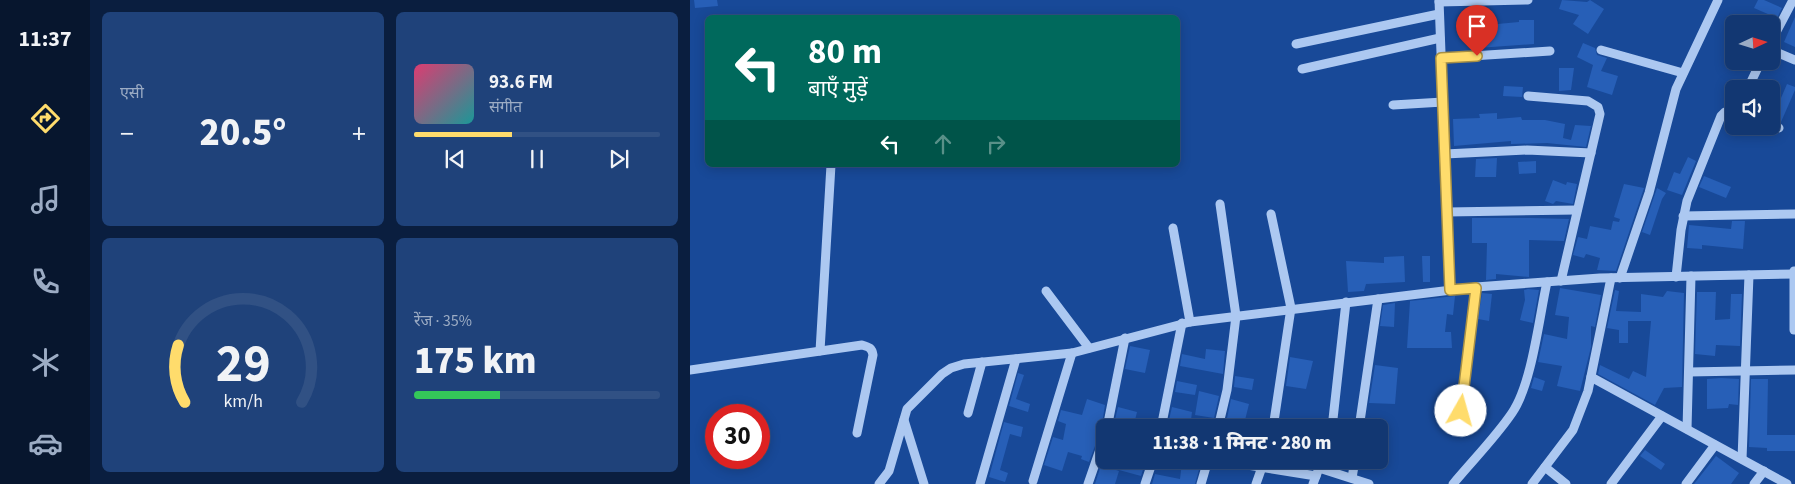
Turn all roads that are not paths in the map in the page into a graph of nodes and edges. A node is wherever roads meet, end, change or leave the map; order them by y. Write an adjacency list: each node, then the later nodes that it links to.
1 (1528, 0): 4 (street)
2 (1718, 0): 15 (street)
3 (1793, 0): 6 (street)
4 (1439, 1): 5 (street)
5 (1439, 14): 7 (street); 8 (street)
6 (1780, 25)
7 (1440, 38): 12 (street); 14 (street)
8 (1296, 44)
9 (1601, 50): 15 (street)
10 (1550, 51): 12 (street)
11 (1780, 54): 13 (street)
12 (1441, 58): 17 (street)
13 (1795, 60)
14 (1302, 69)
15 (1683, 74): 34 (street)
16 (1528, 96): 20 (street)
17 (1443, 102): 18 (street); 21 (street)
18 (1393, 105)
19 (1725, 112): 28 (street)
20 (1591, 153): 21 (street); 24 (street)
21 (1445, 154): 25 (street)
22 (831, 167): 48 (street)
23 (1220, 204): 43 (street)
24 (1578, 210): 25 (street); 35 (street)
25 (1447, 212): 38 (street)
26 (1271, 214): 42 (street)
27 (1795, 214): 28 (street)
28 (1683, 216): 33 (street)
29 (1173, 228): 44 (street)
30 (1794, 272): 31 (street); 45 (street)
31 (1749, 275): 32 (street); 54 (street)
32 (1691, 276): 33 (street); 55 (street)
33 (1676, 277): 34 (street)
34 (1616, 278): 35 (street); 56 (street)
35 (1561, 281): 36 (street)
36 (1547, 282): 37 (street); 90 (street)
37 (1476, 288): 38 (street); 57 (street)
38 (1450, 290): 40 (street)
39 (1046, 291): 47 (street)
40 (1378, 299): 41 (street); 66 (street)
41 (1346, 302): 42 (street); 65 (street)
42 (1291, 308): 43 (street); 64 (street)
43 (1236, 316): 44 (street); 63 (street)
44 (1186, 323): 46 (street); 62 (street)
45 (1794, 330)
46 (1125, 338): 47 (street); 61 (street)
47 (1089, 348): 49 (street)
48 (820, 351): 52 (street); 68 (street)
49 (1072, 353): 50 (street); 81 (street)
50 (1016, 359): 51 (street); 84 (street)
51 (982, 362): 58 (street); 60 (street)
52 (690, 370)
53 (1795, 370): 54 (street)
54 (1745, 371): 55 (street); 70 (street)
55 (1689, 372): 67 (street)
56 (1591, 377): 59 (street); 72 (street)
57 (1461, 411)
58 (968, 413)
59 (1662, 416): 67 (street); 93 (street)
60 (904, 419): 82 (street); 83 (street)
61 (1109, 419)
62 (1163, 419)
63 (1220, 419)
64 (1275, 419)
65 (1333, 419)
66 (1360, 419)
67 (1687, 430): 69 (street)
68 (857, 433)
69 (1715, 445): 70 (street); 94 (street)
70 (1742, 459): 78 (street)
71 (1096, 461): 85 (street)
72 (1545, 467): 91 (street); 92 (street)
73 (1150, 469): 86 (street)
74 (1205, 469): 87 (street)
75 (1261, 469): 88 (street)
76 (1284, 469): 79 (street)
77 (1354, 469): 80 (street)
78 (1764, 471): 95 (street); 96 (street)
79 (1318, 472): 80 (street)
80 (1352, 478): 89 (street)
81 (1033, 481)
82 (881, 483)
83 (924, 484)
84 (980, 484)
85 (1088, 484)
86 (1145, 484)
87 (1201, 484)
88 (1256, 484)
89 (1369, 484)
90 (1453, 484)
91 (1532, 484)
92 (1566, 484)
93 (1611, 484)
94 (1686, 484)
95 (1754, 484)
96 (1787, 484)

